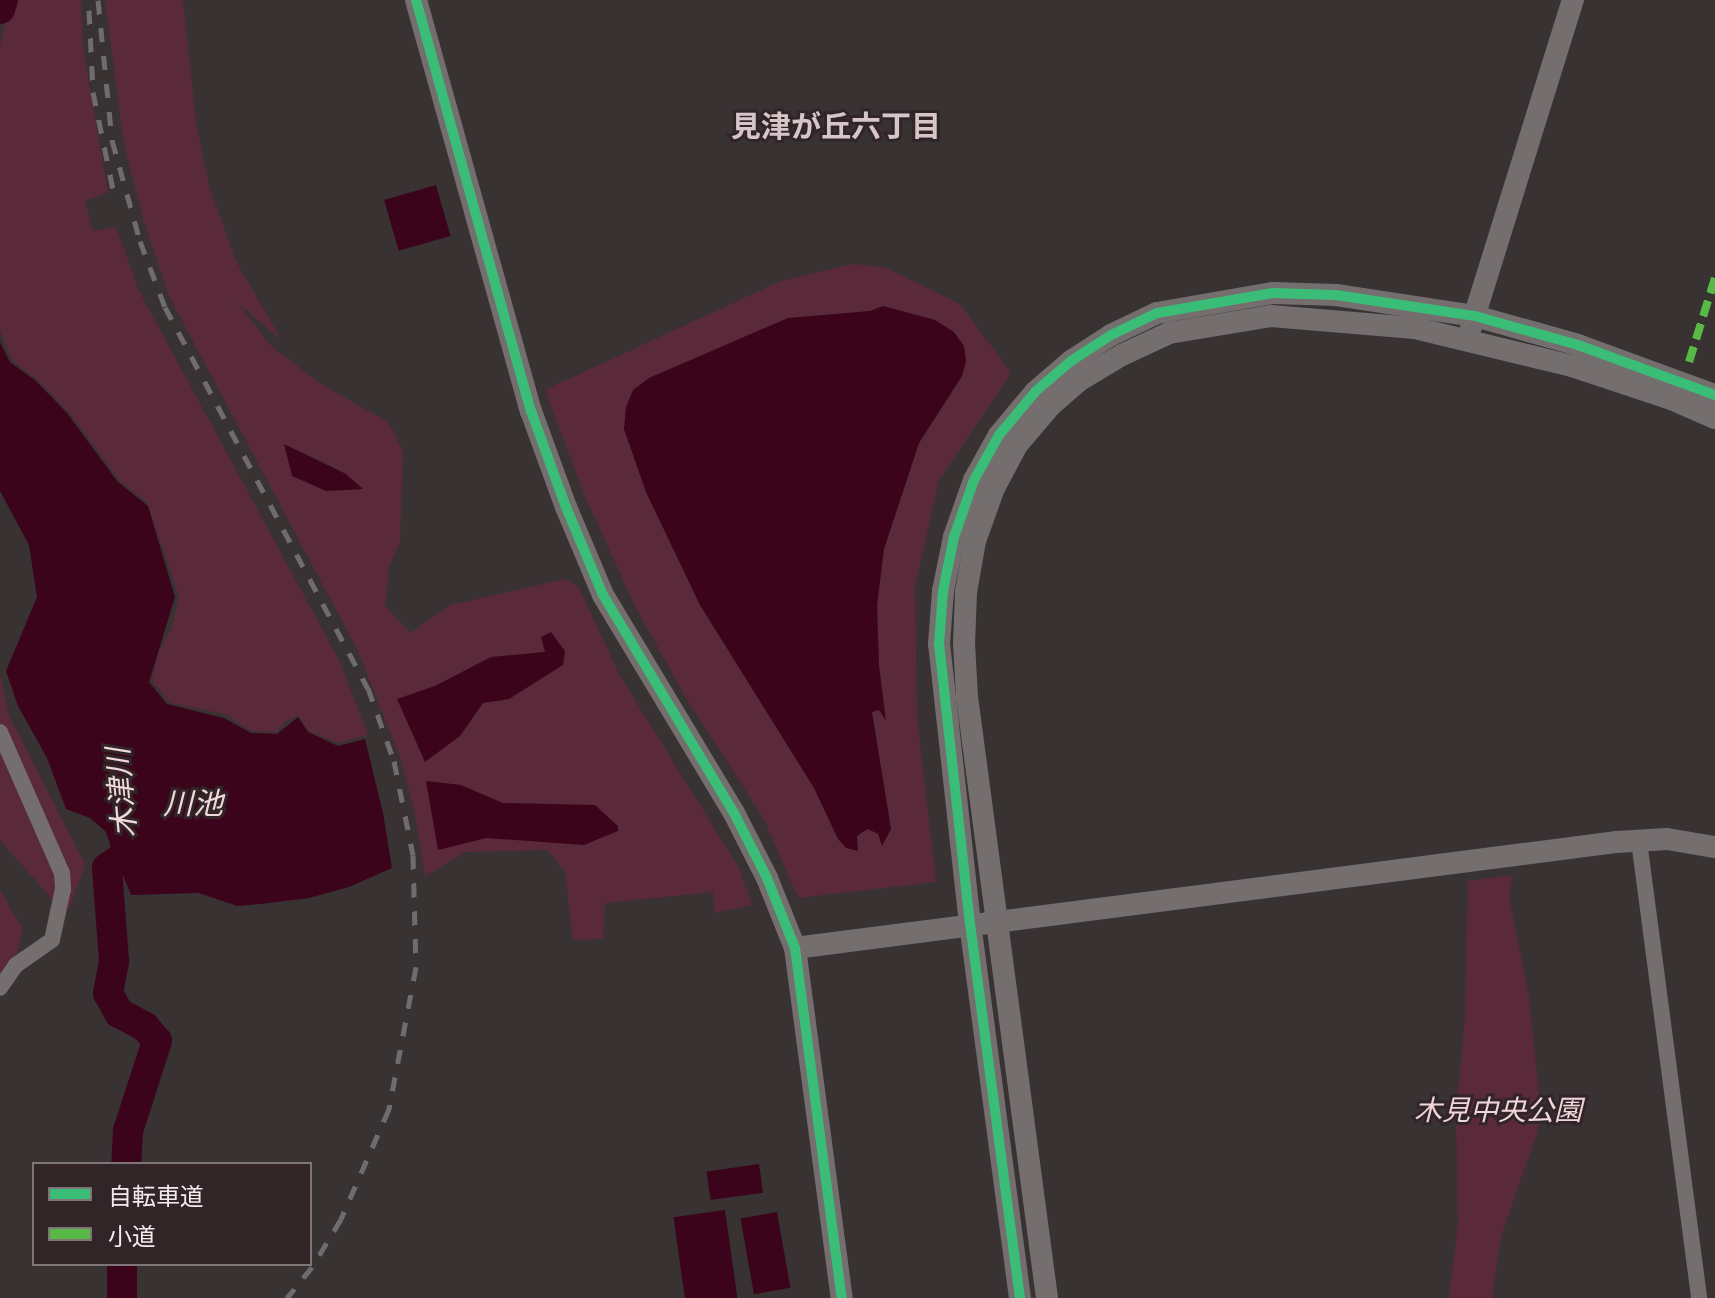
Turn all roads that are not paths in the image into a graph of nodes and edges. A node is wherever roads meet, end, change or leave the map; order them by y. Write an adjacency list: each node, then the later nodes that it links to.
1 (416, 0): 12 (street)
2 (1573, 0): 3 (street)
3 (1475, 316): 4 (street); 5 (street); 11 (street)
4 (1467, 341): 6 (street); 10 (street)
5 (1715, 395)
6 (1715, 418)
7 (0, 732): 13 (street)
8 (1639, 841): 9 (street); 10 (street); 17 (street)
9 (1715, 847)
10 (998, 920): 11 (street); 16 (street)
11 (970, 924): 12 (street); 15 (street)
12 (795, 948): 14 (street)
13 (0, 988)
14 (842, 1298)
15 (1020, 1298)
16 (1047, 1298)
17 (1699, 1298)

